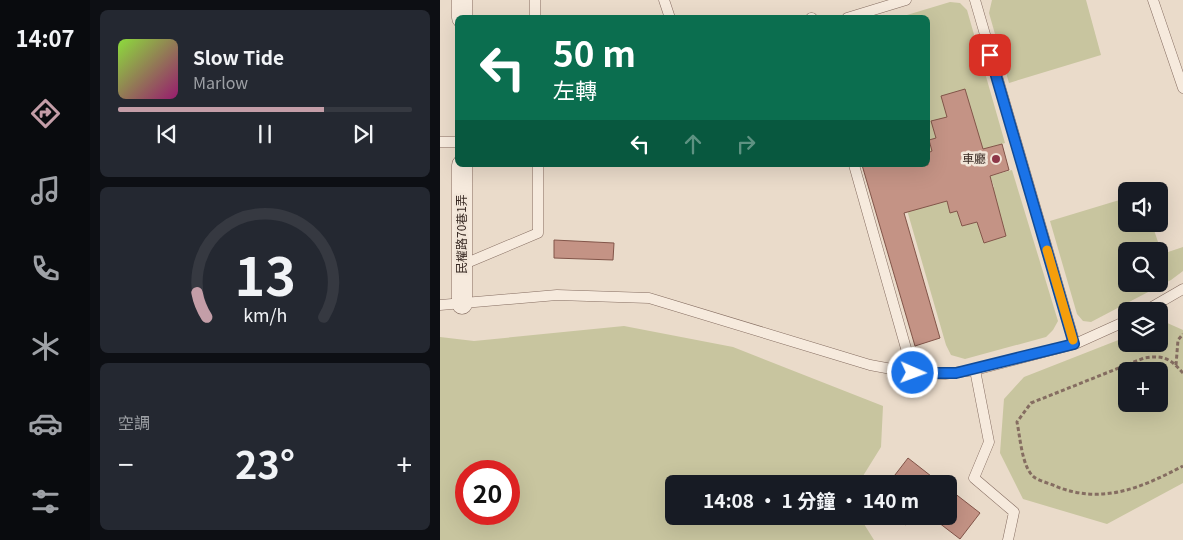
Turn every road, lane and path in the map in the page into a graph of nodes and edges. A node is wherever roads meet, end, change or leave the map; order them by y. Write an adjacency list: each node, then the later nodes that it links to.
1 (462, 0): 7 (street)
2 (535, 0): 8 (lane)
3 (664, 0): 9 (lane)
4 (906, 0): 10 (lane)
5 (974, 0): 24 (lane)
6 (1154, 0): 11 (lane)
7 (462, 15)
8 (535, 15)
9 (669, 15)
10 (857, 15)
11 (1183, 88)
12 (440, 142): 13 (lane)
13 (455, 142)
14 (462, 167): 17 (street, 民權路70巷1弄)
15 (538, 167): 17 (lane)
16 (855, 167): 27 (lane)
17 (462, 265): 20 (street, 民權路70巷1弄)
18 (1183, 290): 19 (lane)
19 (1161, 302)
20 (462, 304): 21 (lane); 27 (lane)
21 (440, 305)
22 (1118, 325): 24 (lane)
23 (1183, 334): 25 (path)
24 (1074, 344): 26 (lane)
25 (1176, 365): 28 (path); 29 (path)
26 (975, 370): 27 (lane); 30 (lane)
27 (913, 373)
28 (1183, 373)
29 (1183, 466)
30 (1008, 540)

